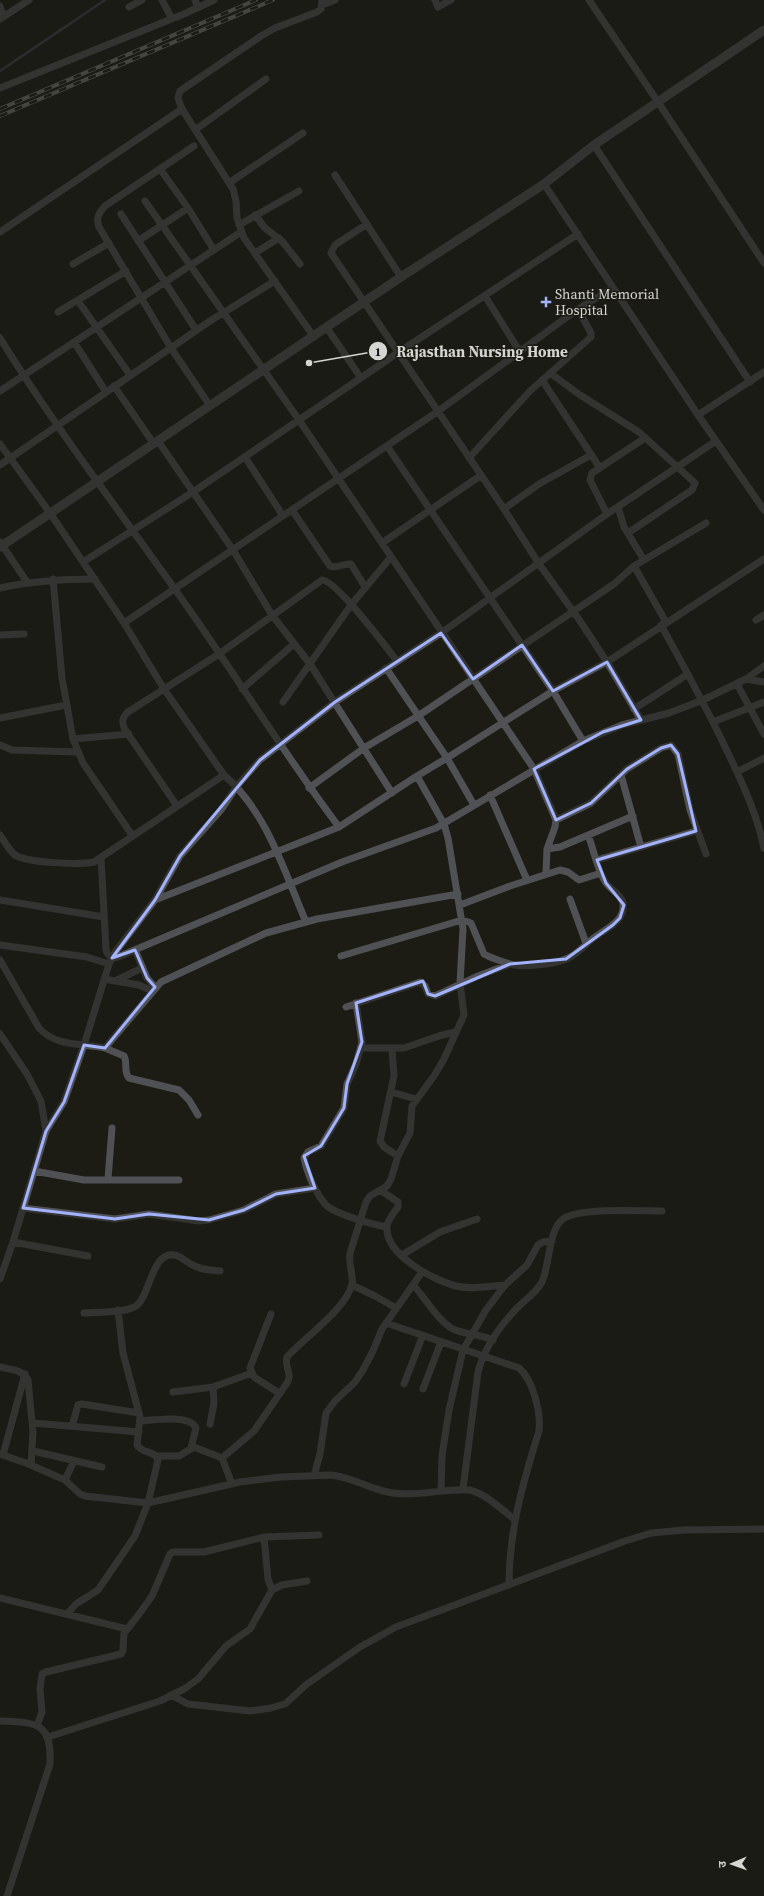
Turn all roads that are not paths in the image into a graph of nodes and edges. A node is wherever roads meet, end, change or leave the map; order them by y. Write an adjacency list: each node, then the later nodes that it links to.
1 (29, 0): 14 (street)
2 (142, 0): 12 (street)
3 (162, 0): 15 (street)
4 (195, 0): 13 (street)
5 (214, 0): 13 (street)
6 (335, 0): 10 (street)
7 (435, 0): 8 (street)
8 (451, 0)
9 (588, 0): 19 (street)
10 (322, 3): 20 (street)
11 (0, 6): 14 (street)
12 (129, 7)
13 (198, 8): 15 (street)
14 (1, 18)
15 (172, 19): 18 (street)
16 (764, 30): 19 (street)
17 (266, 78): 21 (street)
18 (0, 88)
19 (658, 102): 23 (street); 45 (street)
20 (182, 109): 21 (street); 37 (street)
21 (195, 130): 27 (street)
22 (303, 133): 27 (street)
23 (594, 145): 28 (street); 77 (street)
24 (194, 146): 25 (street)
25 (160, 170): 31 (street); 42 (street)
26 (335, 175): 34 (street)
27 (229, 183): 36 (street)
28 (544, 184): 39 (street); 50 (street)
29 (299, 191): 33 (street)
30 (145, 201): 35 (street)
31 (188, 208): 35 (street); 43 (street)
32 (121, 214): 41 (street)
33 (255, 216): 36 (street); 40 (street)
34 (367, 224): 50 (street); 57 (street)
35 (162, 225): 41 (street); 48 (street)
36 (239, 225): 38 (street)
37 (0, 232)
38 (241, 232): 43 (street); 44 (street)
39 (578, 234): 53 (street); 54 (street)
40 (279, 238): 44 (street); 47 (street)
41 (138, 241): 52 (street)
42 (108, 243): 46 (street); 49 (street)
43 (214, 250): 48 (street)
44 (255, 253): 51 (street)
45 (764, 263)
46 (73, 264)
47 (300, 264)
48 (191, 266): 52 (street); 60 (street)
49 (126, 271): 55 (street); 56 (street)
50 (401, 277): 57 (street)
51 (275, 281): 60 (street); 64 (street)
52 (165, 283): 55 (street); 63 (street)
53 (613, 288): 58 (street); 83 (street)
54 (485, 296): 68 (street); 69 (street)
55 (142, 298): 61 (street); 67 (street)
56 (78, 301): 59 (street); 61 (street)
57 (364, 302): 62 (street); 68 (street)
58 (578, 309): 69 (street); 72 (street)
59 (58, 312)
60 (224, 312): 63 (street); 70 (street)
61 (96, 328): 66 (street); 73 (street)
62 (327, 328): 64 (street); 75 (street)
63 (196, 330): 67 (street)
64 (314, 337): 70 (street)
65 (0, 338): 74 (street)
66 (74, 342): 74 (street); 80 (street)
67 (171, 348): 73 (street); 81 (street)
68 (399, 352): 75 (street); 82 (street)
69 (520, 352): 82 (street)
70 (264, 370): 81 (street); 84 (street)
71 (764, 372): 77 (street)
72 (550, 373): 76 (street); 86 (street)
73 (130, 375): 78 (street)
74 (24, 376): 79 (street); 85 (street)
75 (361, 378): 84 (street)
76 (542, 380): 91 (street); 94 (street)
77 (750, 382): 83 (street)
78 (114, 386): 80 (street); 88 (street)
79 (0, 391)
80 (106, 392): 85 (street)
81 (210, 406): 88 (street)
82 (437, 412): 90 (street); 94 (street)
83 (698, 415): 87 (street)
84 (298, 420): 92 (street); 99 (street)
85 (58, 424): 93 (street); 100 (street)
86 (645, 438): 96 (street); 97 (street)
87 (716, 441): 96 (street); 106 (street)
88 (156, 443): 100 (street); 101 (street)
89 (0, 444): 93 (street)
90 (387, 446): 99 (street); 104 (street)
91 (591, 455): 97 (street); 103 (street)
92 (245, 457): 101 (street); 109 (street)
93 (10, 458): 95 (street); 107 (street)
94 (469, 458): 98 (street)
95 (0, 465)
96 (678, 467): 102 (street); 112 (street)
97 (600, 468): 108 (street)
98 (480, 476): 103 (street); 104 (street)
99 (337, 479): 105 (street); 113 (street)
100 (97, 481): 107 (street); 111 (street)
101 (193, 492): 111 (street); 115 (street)
102 (618, 507): 108 (street); 112 (street)
103 (504, 508): 120 (street)
104 (430, 509): 113 (street); 128 (street)
105 (292, 510): 109 (street); 125 (street)
106 (764, 510)
107 (50, 513): 114 (street); 119 (street)
108 (607, 514): 120 (street)
109 (282, 516): 115 (street)
110 (706, 523): 118 (street)
111 (132, 532): 119 (street); 127 (street)
112 (628, 533): 118 (street)
113 (382, 543): 116 (street)
114 (1, 545): 124 (street)
115 (233, 550): 127 (street); 131 (street)
116 (391, 557): 125 (street); 136 (street)
117 (764, 559): 135 (street)
118 (644, 560): 121 (street)
119 (83, 562): 123 (street)
120 (539, 564): 128 (street); 130 (street)
121 (634, 566): 130 (street); 135 (street)
122 (54, 579): 123 (street); 124 (street); 169 (street)
123 (95, 579): 134 (street)
124 (27, 582): 126 (street)
125 (365, 587): 129 (street)
126 (0, 588)
127 (175, 589): 134 (street); 141 (street)
128 (490, 598): 136 (street); 140 (street)
129 (351, 605): 131 (street); 142 (street); 144 (street)
130 (573, 610): 140 (street); 143 (street)
131 (272, 615): 139 (street); 141 (street)
132 (764, 615): 133 (street)
133 (756, 620)
134 (124, 623): 152 (street)
135 (663, 623): 143 (street); 147 (street)
136 (441, 633): 142 (street); 148 (street)
137 (24, 634): 138 (street)
138 (0, 635)
139 (294, 644): 144 (street); 153 (street)
140 (522, 645): 148 (street); 154 (street)
141 (219, 654): 152 (street); 153 (street)
142 (397, 661): 146 (street)
143 (607, 662): 154 (street); 160 (street)
144 (310, 664): 156 (street); 157 (street)
145 (764, 666): 149 (street)
146 (386, 668): 157 (street); 162 (street)
147 (688, 674): 155 (street); 160 (street)
148 (472, 679): 162 (street); 166 (street)
149 (746, 679): 150 (street); 151 (street)
150 (764, 682)
151 (736, 684): 155 (street); 161 (street)
152 (164, 689): 167 (street); 179 (street)
153 (242, 690): 171 (street)
154 (553, 691): 166 (street); 170 (street)
155 (703, 700): 164 (street); 165 (street)
156 (283, 702)
157 (335, 702): 171 (street); 173 (street)
158 (764, 702): 161 (street)
159 (61, 706): 163 (street)
160 (634, 708): 164 (street)
161 (750, 708): 165 (street); 168 (street)
162 (418, 716): 173 (street); 175 (street)
163 (0, 718)
164 (641, 720): 170 (street)
165 (713, 722): 178 (street)
166 (504, 723): 175 (street); 177 (street)
167 (128, 734): 169 (street); 187 (street)
168 (764, 734)
169 (73, 739): 174 (street)
170 (583, 741): 177 (street)
171 (279, 744): 182 (street); 183 (street)
172 (0, 745): 174 (street)
173 (364, 748): 183 (street); 184 (street)
174 (77, 752): 195 (street)
175 (447, 758): 181 (street); 186 (street)
176 (764, 758): 178 (street)
177 (534, 769): 185 (street); 189 (street)
178 (737, 772): 191 (street)
179 (224, 775): 182 (street); 187 (street)
180 (621, 775): 188 (street); 189 (street); 193 (street)
181 (418, 776): 184 (street); 190 (street)
182 (237, 786): 200 (street); 211 (street)
183 (310, 788): 192 (street)
184 (392, 792): 192 (street)
185 (490, 795): 186 (street); 206 (street)
186 (474, 805): 190 (street)
187 (177, 806): 195 (street)
188 (632, 816): 196 (street); 197 (street)
189 (556, 820): 199 (street)
190 (444, 824): 207 (street); 208 (street)
191 (762, 824): 198 (street)
192 (339, 827): 200 (street)
193 (696, 831): 197 (street); 201 (street)
194 (0, 835): 202 (street)
195 (132, 835): 202 (street)
196 (588, 835): 199 (street); 203 (street)
197 (641, 847): 203 (street)
198 (764, 848)
199 (547, 849): 204 (street)
200 (276, 851): 207 (street); 211 (street)
201 (706, 854)
202 (101, 858): 213 (street)
203 (597, 860): 205 (street)
204 (546, 873): 205 (street); 206 (street)
205 (601, 873): 216 (street)
206 (527, 880): 212 (street)
207 (290, 884): 215 (street); 218 (street)
208 (458, 894): 212 (street); 215 (street)
209 (570, 899): 216 (street)
210 (0, 900): 213 (street)
211 (155, 900): 221 (street)
212 (460, 905): 214 (street)
213 (104, 916): 221 (street)
214 (462, 920): 219 (street); 222 (street); 226 (street)
215 (306, 922): 227 (street)
216 (586, 943): 222 (street)
217 (0, 945): 221 (street)
218 (135, 950): 221 (street); 223 (street)
219 (341, 956)
220 (0, 960): 232 (street)
221 (111, 961): 224 (street)
222 (510, 964): 226 (street)
223 (142, 968): 225 (street); 227 (street)
224 (104, 979): 225 (street); 232 (street)
225 (117, 980): 227 (street)
226 (460, 984): 228 (street); 230 (street)
227 (153, 989): 233 (street)
228 (356, 1003): 229 (street); 234 (street)
229 (346, 1007)
230 (455, 1032): 235 (street); 237 (street)
231 (0, 1034): 240 (street)
232 (84, 1045): 233 (street); 240 (street)
233 (105, 1048): 238 (street)
234 (361, 1048): 235 (street); 245 (street)
235 (392, 1049): 236 (street)
236 (391, 1092): 237 (street); 241 (street)
237 (416, 1099): 241 (street)
238 (198, 1115)
239 (112, 1128): 243 (street)
240 (46, 1131): 242 (street)
241 (398, 1156): 246 (street)
242 (34, 1170): 243 (street); 247 (street)
243 (108, 1180): 244 (street)
244 (179, 1180)
245 (315, 1188): 247 (street); 250 (street)
246 (380, 1190): 250 (street); 251 (street)
247 (23, 1208): 253 (street)
248 (662, 1211): 252 (street)
249 (477, 1219): 254 (street)
250 (360, 1220): 251 (street); 259 (street)
251 (387, 1227): 254 (street)
252 (552, 1241): 260 (street); 269 (street)
253 (14, 1242): 255 (street); 258 (street)
254 (402, 1255): 257 (street)
255 (88, 1256)
256 (220, 1270): 263 (street)
257 (422, 1272): 260 (street); 261 (street)
258 (0, 1279)
259 (352, 1285): 262 (street); 280 (street)
260 (505, 1285): 267 (street)
261 (414, 1286): 262 (street); 267 (street)
262 (396, 1308): 266 (street)
263 (118, 1310): 264 (street); 281 (street)
264 (84, 1313)
265 (271, 1314): 274 (street)
266 (386, 1323): 268 (street); 295 (street)
267 (470, 1334): 269 (street); 271 (street)
268 (423, 1335): 270 (street); 276 (street)
269 (492, 1340): 272 (street)
270 (440, 1342): 271 (street); 278 (street)
271 (462, 1350): 272 (street); 299 (street)
272 (482, 1356): 298 (street); 301 (street)
273 (0, 1367): 275 (street)
274 (252, 1373): 277 (street); 280 (street)
275 (25, 1374): 283 (street); 289 (street)
276 (404, 1384)
277 (213, 1387): 279 (street); 284 (street)
278 (423, 1389)
279 (172, 1392)
280 (279, 1393): 291 (street)
281 (139, 1412): 282 (street); 285 (street)
282 (140, 1421): 286 (street); 287 (street)
283 (33, 1423): 285 (street); 288 (street)
284 (210, 1424)
285 (72, 1426): 286 (street)
286 (139, 1432): 290 (street)
287 (191, 1448): 290 (street); 291 (street)
288 (32, 1451): 292 (street); 293 (street)
289 (2, 1455): 293 (street)
290 (157, 1456): 300 (street)
291 (222, 1458): 297 (street)
292 (74, 1460): 294 (street); 296 (street)
293 (31, 1465): 296 (street)
294 (102, 1467)
295 (314, 1476): 297 (street); 299 (street)
296 (65, 1480): 300 (street)
297 (232, 1484): 300 (street)
298 (463, 1489): 299 (street); 301 (street)
299 (441, 1490)
300 (148, 1503): 309 (street)
301 (514, 1519): 306 (street)
302 (764, 1529): 306 (street)
303 (319, 1535): 304 (street)
304 (264, 1537): 307 (street); 310 (street)
305 (307, 1581): 307 (street)
306 (508, 1585): 311 (street)
307 (272, 1590): 311 (street)
308 (0, 1598): 309 (street)
309 (67, 1614): 310 (street)
310 (127, 1629): 313 (street)
311 (171, 1696): 314 (street)
312 (0, 1721): 313 (street)
313 (37, 1726): 314 (street)
314 (48, 1737): 315 (street)
315 (7, 1896)

